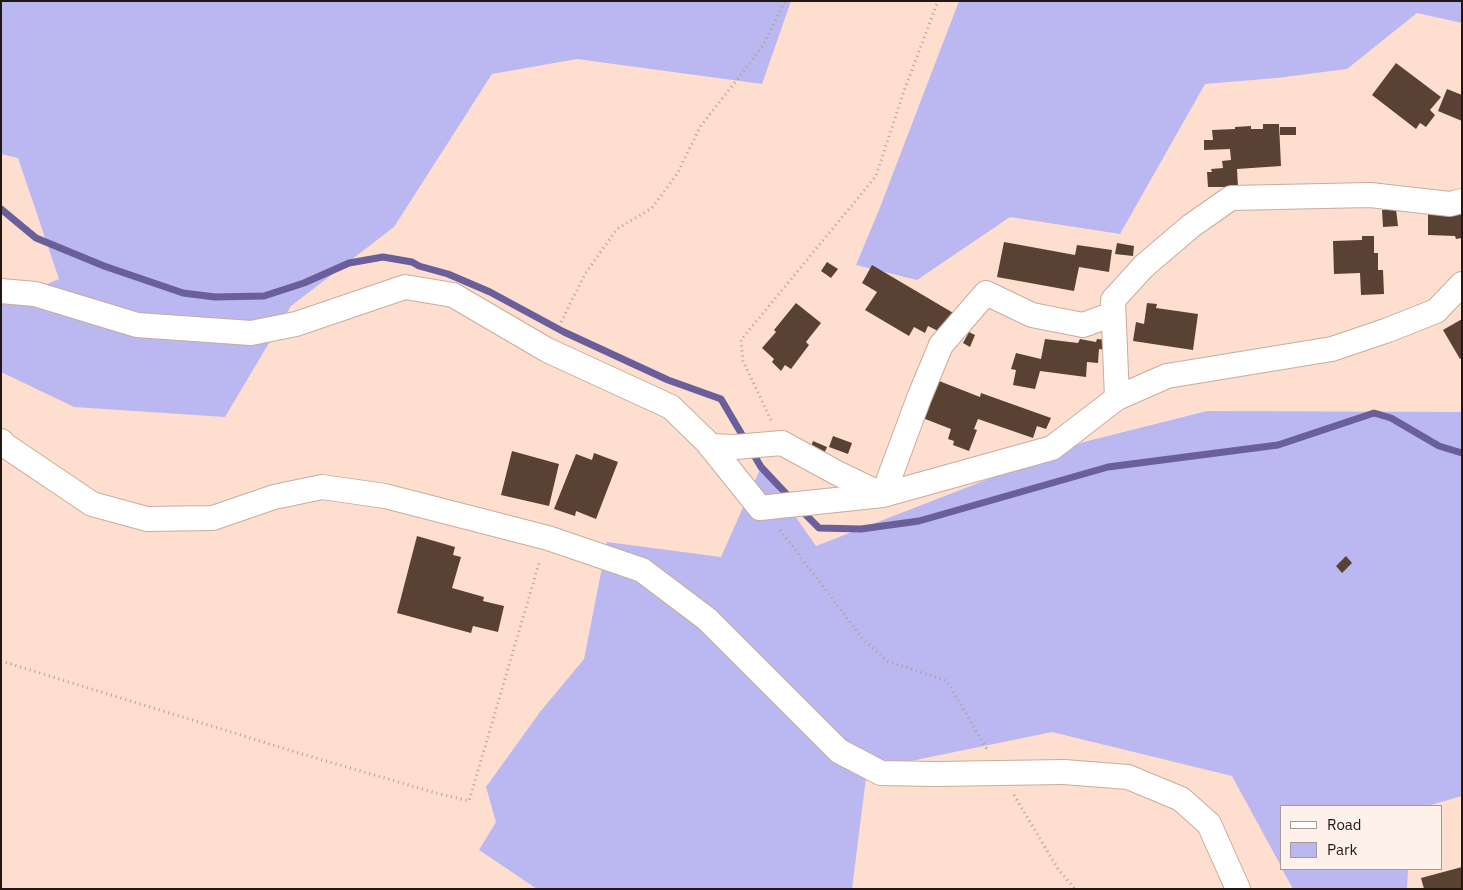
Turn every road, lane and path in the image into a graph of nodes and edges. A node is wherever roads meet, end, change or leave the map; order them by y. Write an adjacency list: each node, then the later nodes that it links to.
1 (785, 1): 7 (path)
2 (938, 1): 10 (path)
3 (1462, 201): 6 (street)
4 (1462, 284): 8 (street)
5 (1, 291): 11 (street)
6 (1113, 314): 8 (street); 12 (street)
7 (561, 322)
8 (1117, 398): 12 (street)
9 (1, 440): 14 (street)
10 (776, 443): 11 (street); 12 (street)
11 (710, 446): 13 (street)
12 (883, 494): 13 (street)
13 (766, 507): 16 (path)
14 (548, 538): 15 (path); 19 (street, bridge)
15 (1, 661)
16 (993, 758)
17 (1013, 792): 18 (path)
18 (1075, 889)
19 (1238, 889)

